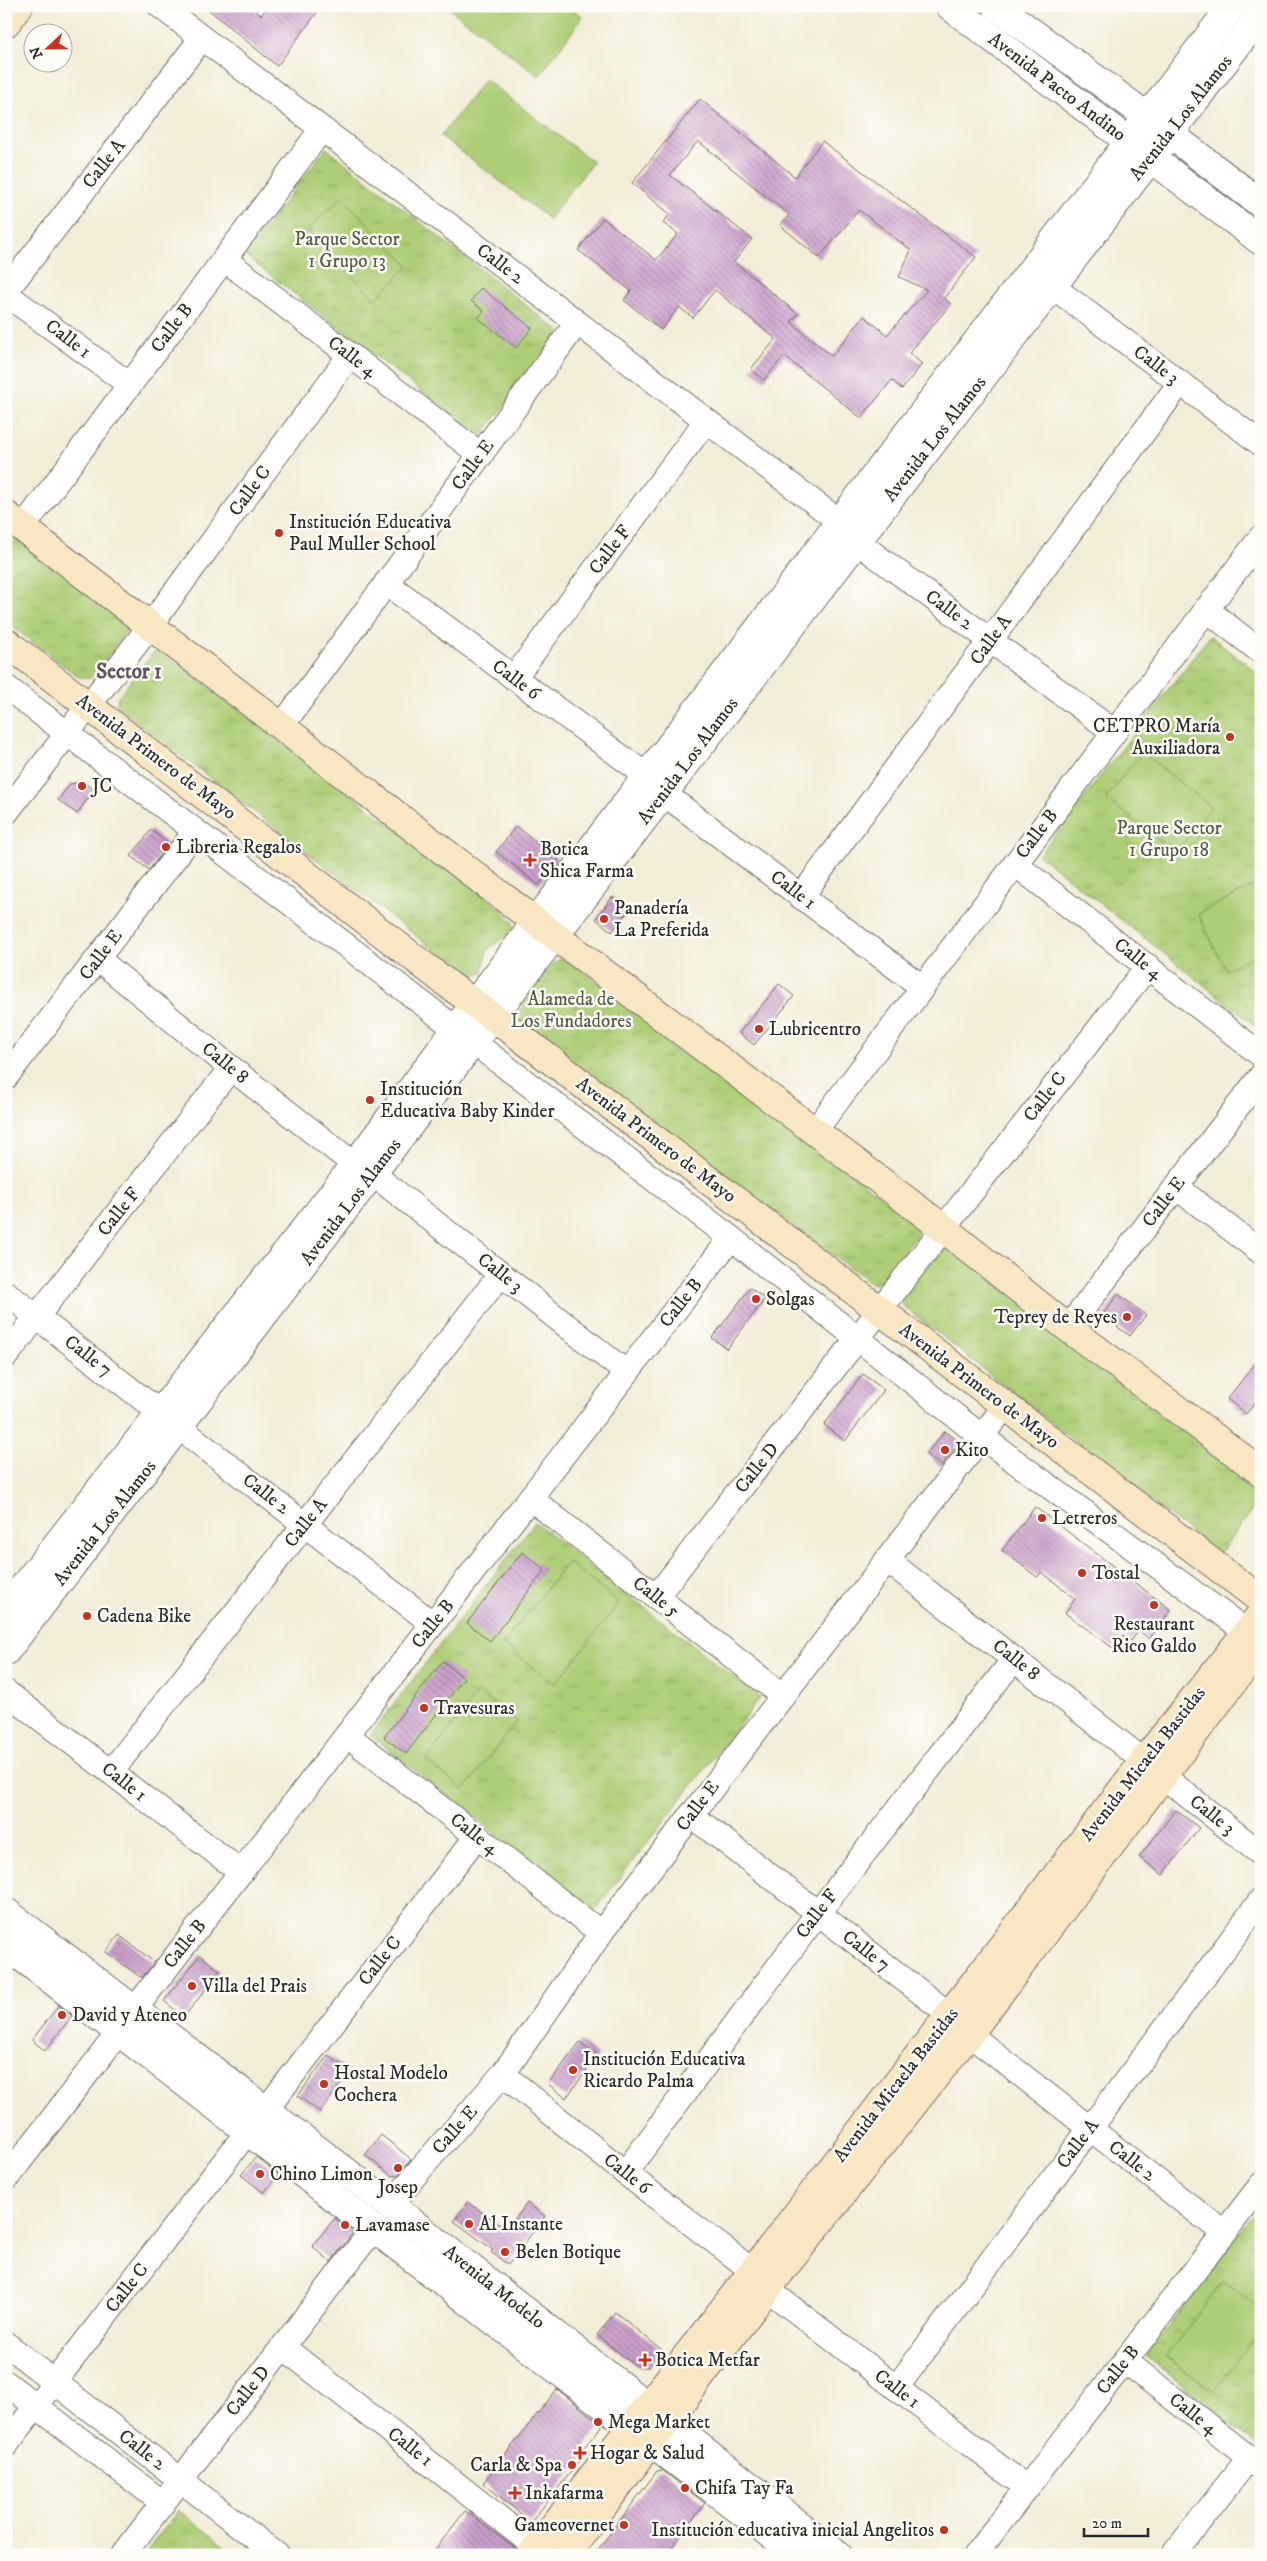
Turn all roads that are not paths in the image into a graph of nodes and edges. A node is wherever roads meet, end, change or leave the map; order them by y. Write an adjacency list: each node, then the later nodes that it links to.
1 (19, 6): 7 (main road)
2 (160, 6): 8 (street, Calle 2)
3 (950, 6): 11 (street, Avenida Pacto Andino)
4 (996, 6): 9 (street, Avenida Pacto Andino)
5 (1232, 6): 9 (street, Avenida Los Alamos)
6 (1261, 14): 9 (street, Avenida Los Alamos)
7 (6, 23)
8 (202, 38): 10 (street, Calle 2); 16 (street, Calle A)
9 (1159, 125): 11 (street, Avenida Los Alamos); 12 (street, Avenida Pacto Andino)
10 (322, 129): 14 (street, Calle B); 17 (street, Calle 2)
11 (1140, 150): 13 (street, Avenida Pacto Andino); 15 (street, Avenida Los Alamos); 25 (street, Avenida Los Alamos)
12 (1261, 204)
13 (1261, 241)
14 (224, 259): 18 (street, Calle 4); 20 (street, Calle B)
15 (1052, 286): 19 (street, Calle 3); 25 (street, Avenida Los Alamos)
16 (6, 292): 20 (street, Calle 1)
17 (577, 323): 21 (street, Calle 2); 23 (street, Calle E)
18 (350, 355): 23 (street, Calle 4); 29 (street, Calle C)
19 (1180, 383): 22 (street, Calle 3); 30 (street, Calle A)
20 (130, 385): 24 (street, Calle B)
21 (706, 421): 25 (street, Calle 2); 33 (street, Calle F)
22 (1261, 444)
23 (481, 454): 27 (street, Calle E)
24 (14, 521): 29 (main road)
25 (848, 532): 30 (street, Calle 2); 39 (street, Avenida Los Alamos)
26 (1261, 537): 28 (street, Calle B)
27 (386, 584): 33 (street, Calle 6); 36 (street, Calle E)
28 (1206, 610): 32 (street); 37 (street, Calle B)
29 (150, 626): 35 (street, Calle C); 36 (main road)
30 (990, 640): 37 (street, Calle 2); 43 (street, Calle A)
31 (6, 642): 35 (main road, Avenida Primero de Mayo)
32 (1261, 652)
33 (514, 678): 39 (street, Calle 6)
34 (6, 687): 38 (street, Avenida Primero de Mayo)
35 (89, 706): 38 (street, Calle C); 48 (main road, Avenida Primero de Mayo)
36 (281, 727): 44 (main road)
37 (1114, 732): 42 (street, Calle B)
38 (67, 734): 40 (street); 41 (street, Avenida Primero de Mayo)
39 (655, 785): 43 (street, Calle 1); 44 (street, Avenida Los Alamos)
40 (6, 813)
41 (195, 832): 45 (street, Calle E); 49 (street, Avenida Primero de Mayo)
42 (1015, 864): 46 (street, Calle 4); 47 (street, Calle B)
43 (801, 897): 47 (street, Calle 1)
44 (545, 929): 48 (street, Avenida Los Alamos); 54 (main road)
45 (98, 958): 51 (street, Calle 8); 53 (street, Calle E)
46 (1148, 966): 50 (street, Calle 4); 57 (street, Calle C)
47 (922, 988): 54 (street, Calle B)
48 (484, 1010): 49 (street, Avenida Los Alamos); 62 (main road, Avenida Primero de Mayo)
49 (466, 1035): 55 (street, Avenida Los Alamos); 58 (street, Avenida Primero de Mayo)
50 (1261, 1054)
51 (231, 1068): 55 (street, Calle 8); 63 (street, Calle F)
52 (1261, 1076): 56 (street, Calle E)
53 (6, 1077)
54 (814, 1132): 57 (main road)
55 (364, 1169): 60 (street, Calle 3); 69 (street, Avenida Los Alamos)
56 (1176, 1187): 59 (street); 64 (street, Calle E)
57 (943, 1228): 62 (street, Calle C); 64 (main road)
58 (731, 1238): 65 (street, Avenida Primero de Mayo); 67 (street, Calle B)
59 (1261, 1252)
60 (501, 1274): 67 (street, Calle 3); 73 (street, Calle A)
61 (6, 1293): 63 (street, Calle 7)
62 (879, 1310): 65 (street, Calle D); 68 (main road, Avenida Primero de Mayo)
63 (37, 1317): 66 (street, Calle F); 69 (street, Calle 7)
64 (1068, 1328): 71 (main road)
65 (857, 1338): 70 (street, Avenida Primero de Mayo); 75 (street, Calle D)
66 (6, 1356)
67 (627, 1373): 72 (street, Calle B)
68 (1005, 1406): 70 (street, Calle E); 76 (main road, Avenida Primero de Mayo)
69 (170, 1420): 73 (street, Calle 2); 77 (street, Avenida Los Alamos); 80 (street, Avenida Los Alamos)
70 (982, 1437): 74 (street, Calle E); 79 (street, Avenida Primero de Mayo)
71 (1261, 1472)
72 (530, 1498): 75 (street, Calle 5); 78 (street, Calle B)
73 (304, 1524): 78 (street, Calle 2); 86 (street, Calle A)
74 (887, 1560): 81 (street, Calle 8); 83 (street, Calle E)
75 (656, 1597): 83 (street, Calle 5)
76 (1261, 1600)
77 (6, 1609)
78 (433, 1624): 84 (street, Calle B)
79 (1257, 1633): 85 (main road, Avenida Micaela Bastidas)
80 (6, 1651)
81 (1014, 1659): 85 (street, Calle 8); 93 (street, Calle F)
82 (6, 1692): 86 (street, Calle 1)
83 (783, 1696): 87 (street, Calle E)
84 (347, 1735): 88 (street, Calle 4); 90 (street, Calle B)
85 (1154, 1769): 89 (street, Calle 3); 97 (main road, Avenida Micaela Bastidas)
86 (111, 1772): 90 (street, Calle 1)
87 (691, 1815): 93 (street, Calle 7); 94 (street, Calle E)
88 (477, 1836): 94 (street, Calle 4); 100 (street, Calle C)
89 (1261, 1854)
90 (241, 1872): 96 (street, Calle B)
91 (1261, 1900): 101 (street, Calle A)
92 (6, 1912): 96 (street, Avenida Modelo)
93 (818, 1913): 97 (street, Calle 7); 103 (street, Calle F)
94 (601, 1933): 99 (street, Calle E)
95 (6, 1946): 98 (street, Avenida Modelo)
96 (135, 2009): 100 (street, Avenida Modelo)
97 (959, 2024): 101 (street, Calle 2); 109 (main road, Avenida Micaela Bastidas)
98 (119, 2032): 102 (street, Avenida Modelo); 104 (street)
99 (504, 2074): 103 (street, Calle 6); 106 (street, Calle E)
100 (265, 2111): 106 (street, Avenida Modelo)
101 (1090, 2128): 108 (street, Calle 2); 115 (street, Calle A)
102 (248, 2131): 107 (street, Avenida Modelo); 113 (street, Calle C)
103 (625, 2173): 109 (street, Calle 6)
104 (6, 2179)
105 (1261, 2185): 108 (street, Calle B)
106 (391, 2206): 117 (street, Avenida Modelo)
107 (374, 2228): 111 (street, Calle D); 117 (street, Avenida Modelo)
108 (1224, 2233): 112 (street, Calle B)
109 (760, 2280): 115 (street, Calle 1); 117 (main road, Avenida Micaela Bastidas)
110 (6, 2344): 113 (street, Calle 2)
111 (282, 2347): 120 (street, Calle D); 123 (street, Calle 1)
112 (1125, 2361): 119 (street, Calle 4); 121 (street, Calle B)
113 (55, 2382): 116 (street, Calle C); 120 (street, Calle 2)
114 (6, 2383): 116 (street, Calle 2)
115 (896, 2388): 121 (street, Calle 1)
116 (36, 2406): 118 (street, Calle C); 122 (street, Calle 2)
117 (649, 2424): 123 (main road, Avenida Micaela Bastidas); 126 (main road, Avenida Micaela Bastidas); 127 (street, Avenida Modelo); 128 (street, Avenida Modelo)
118 (6, 2445)
119 (1255, 2462): 130 (street)
120 (181, 2480): 122 (street, Calle D); 125 (street, Calle 2)
121 (1027, 2488): 129 (street, Calle B)
122 (162, 2503): 124 (street, Calle D)
123 (534, 2551)
124 (123, 2555)
125 (278, 2555)
126 (566, 2555)
127 (798, 2555)
128 (838, 2555)
129 (975, 2555)
130 (1173, 2555)

